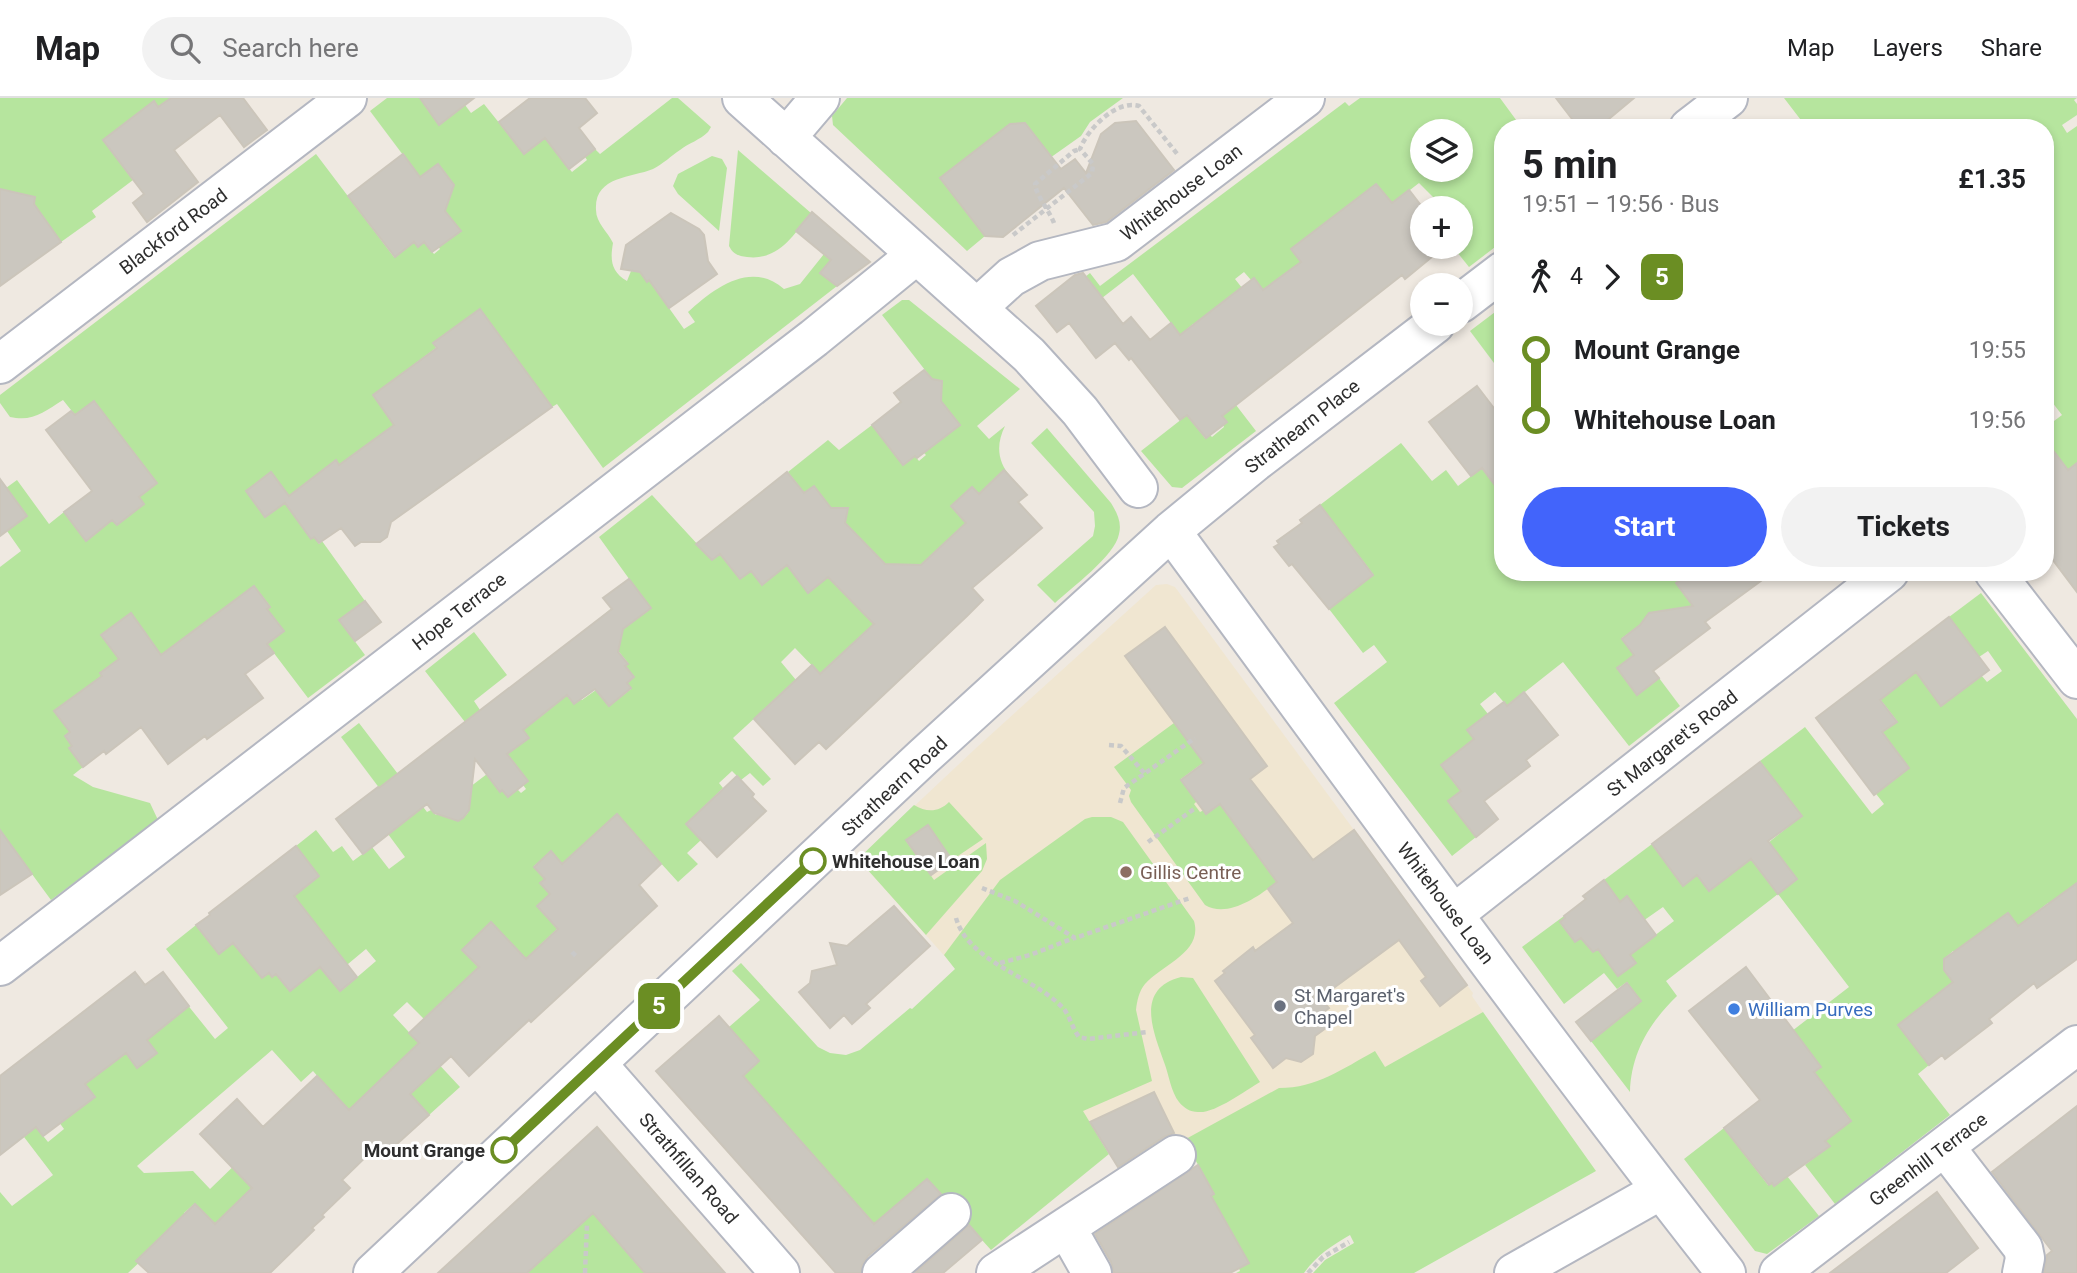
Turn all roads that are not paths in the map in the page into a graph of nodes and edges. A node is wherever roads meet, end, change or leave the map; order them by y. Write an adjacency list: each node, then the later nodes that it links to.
1 (347, 98): 13 (street, Blackford Road)
2 (742, 98): 7 (street)
3 (820, 98): 7 (street)
4 (1305, 98): 11 (street, Whitehouse Loan)
5 (1728, 98): 6 (street)
6 (1701, 119)
7 (786, 138): 8 (street)
8 (916, 255): 11 (street); 20 (street, Hope Terrace)
9 (1494, 278): 10 (street)
10 (1473, 294)
11 (978, 307): 14 (street)
12 (1418, 336): 15 (street, Strathearn Place)
13 (0, 363)
14 (1138, 488)
15 (1171, 531): 19 (street, Whitehouse Loan); 22 (street, Strathearn Road)
16 (1878, 581): 19 (street, St Margaret's Road)
17 (2001, 581): 18 (street)
18 (2077, 679)
19 (1454, 914): 25 (street, Whitehouse Loan)
20 (0, 966)
21 (2077, 1045): 23 (street, Greenhill Terrace)
22 (597, 1064): 28 (street, Strathearn Road); 29 (street, Strathfillan Road)
23 (1945, 1147): 35 (street, Greenhill Terrace); 36 (street)
24 (1176, 1155): 27 (street)
25 (1661, 1190): 33 (street); 34 (street, Whitehouse Loan)
26 (951, 1213): 30 (street)
27 (1066, 1227): 31 (street); 32 (street)
28 (373, 1273)
29 (780, 1273)
30 (882, 1273)
31 (996, 1273)
32 (1092, 1273)
33 (1514, 1273)
34 (1726, 1273)
35 (1779, 1273)
36 (2022, 1273)

